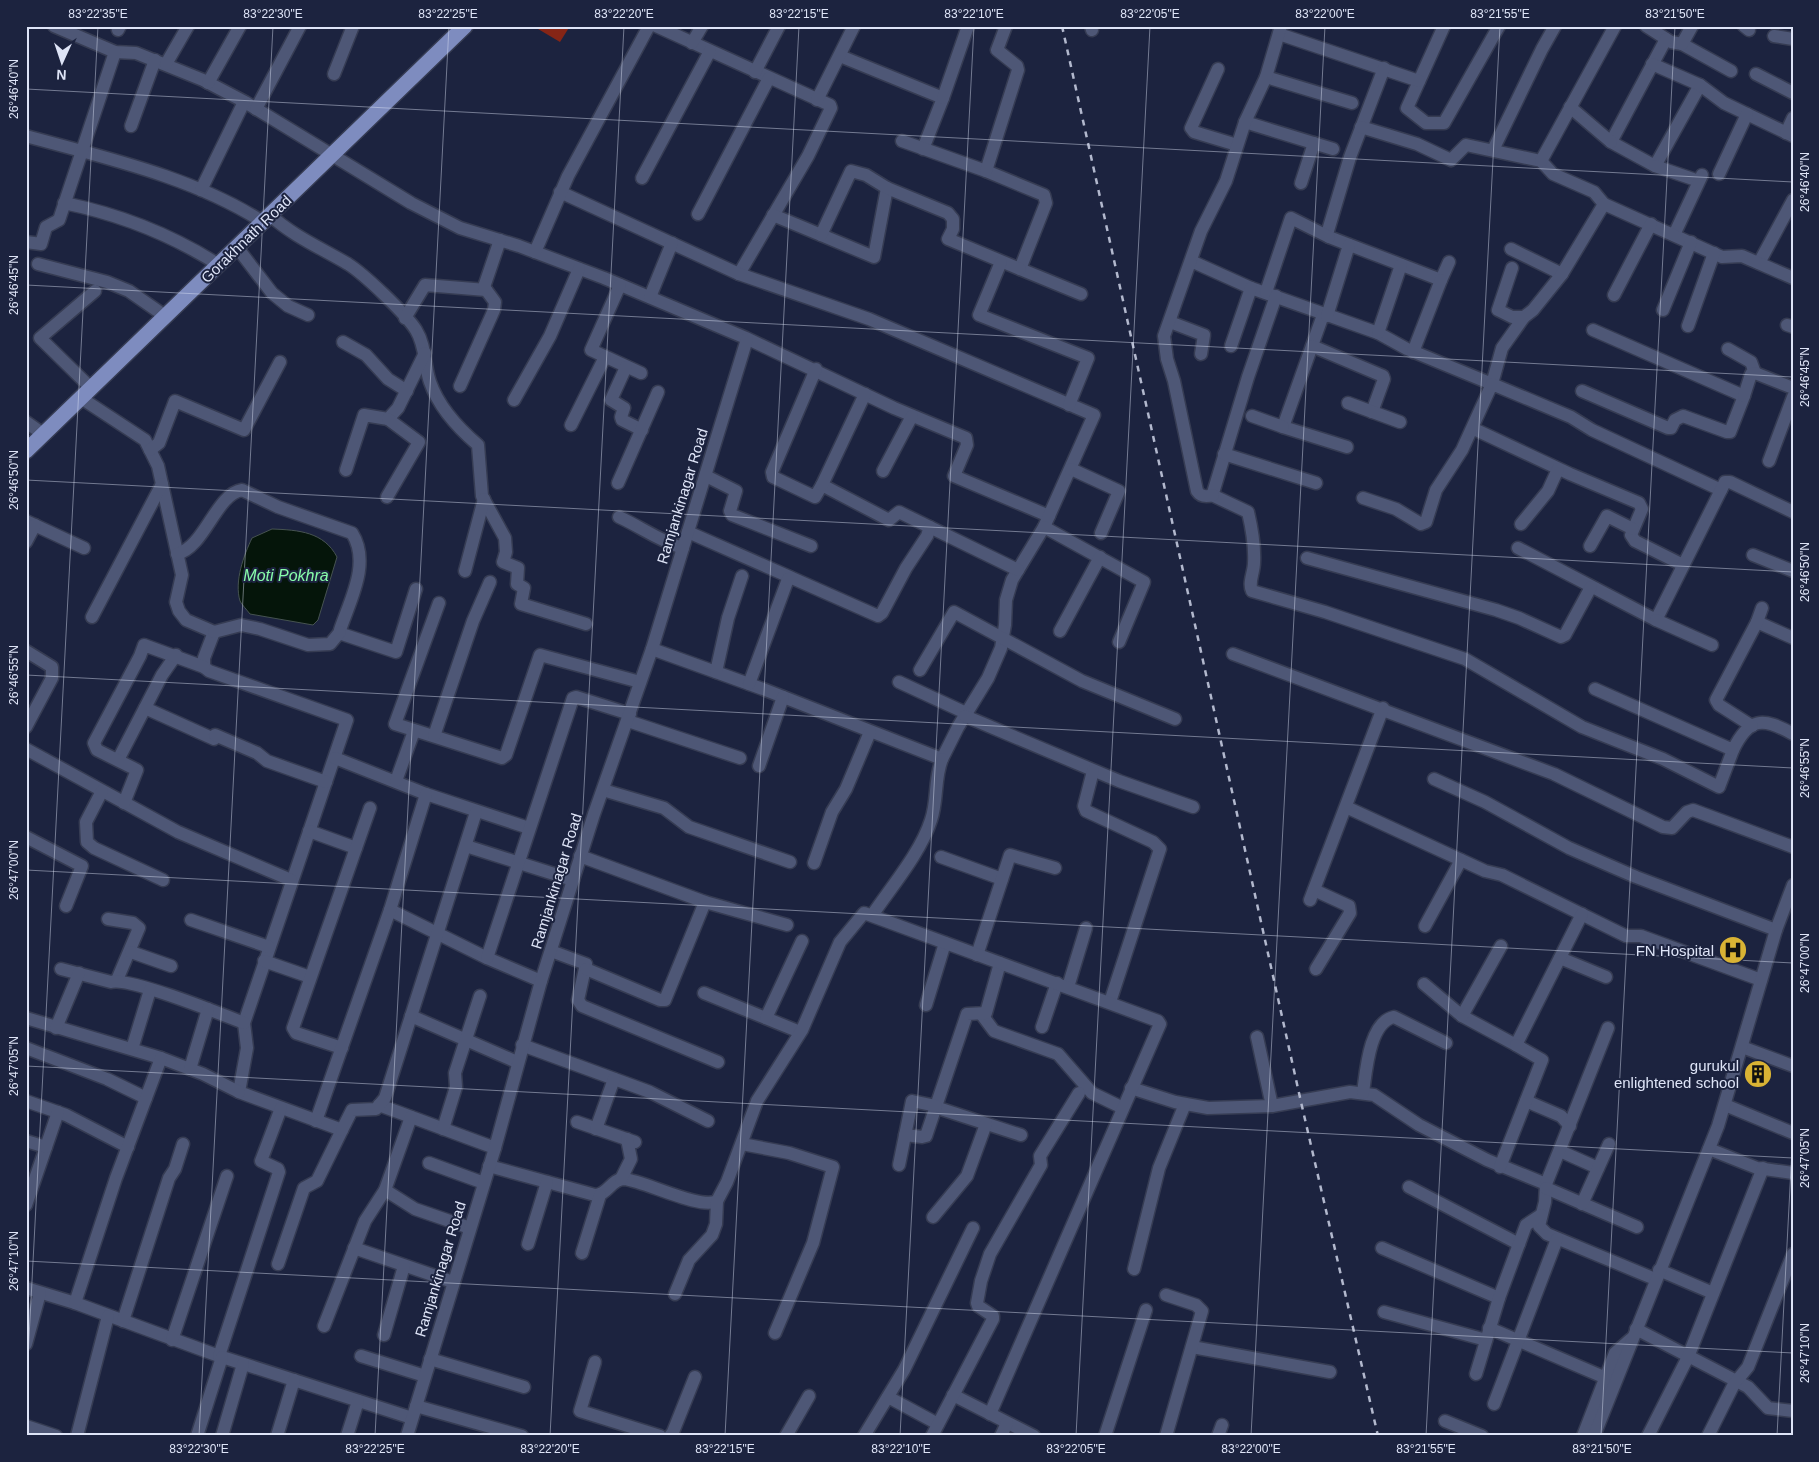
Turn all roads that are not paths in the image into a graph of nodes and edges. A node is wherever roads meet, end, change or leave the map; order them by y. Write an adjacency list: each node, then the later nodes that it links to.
1 (54, 26): 27 (street)
2 (188, 26): 29 (street)
3 (240, 26): 40 (street)
4 (300, 26): 48 (street)
5 (353, 26): 35 (street)
6 (465, 26): 64 (main road, Gorakhnath Road)
7 (649, 26): 73 (street)
8 (656, 26): 24 (street)
9 (702, 26): 24 (street)
10 (779, 26): 34 (street)
11 (854, 26): 28 (street)
12 (968, 26): 43 (street)
13 (1006, 26): 67 (street)
14 (1444, 26): 39 (street)
15 (1499, 26): 39 (street)
16 (1555, 26): 62 (street)
17 (1615, 26): 47 (street)
18 (1646, 26): 22 (street)
19 (1692, 26): 25 (street)
20 (1280, 30): 31 (street); 37 (street)
21 (1774, 36): 23 (street)
22 (1666, 39): 25 (street); 30 (street)
23 (1793, 39)
24 (692, 43): 26 (street)
25 (1682, 44): 33 (street)
26 (710, 51): 34 (street); 69 (street)
27 (115, 52): 29 (street); 63 (street)
28 (840, 56): 43 (street); 44 (street)
29 (161, 62): 40 (street); 52 (street)
30 (1652, 64): 41 (street); 57 (street)
31 (1384, 68): 39 (street); 53 (street)
32 (1218, 69): 59 (street)
33 (1731, 71)
34 (755, 72): 38 (street)
35 (334, 74)
36 (1756, 74): 42 (street)
37 (1266, 77): 46 (street); 51 (street)
38 (769, 78): 44 (street); 77 (street)
39 (1420, 81)
40 (208, 83): 45 (street)
41 (1700, 86): 49 (street); 66 (street)
42 (1793, 93)
43 (943, 98): 60 (street)
44 (817, 100): 78 (street)
45 (244, 102): 48 (street); 72 (street)
46 (1352, 103)
47 (1570, 107): 57 (street); 65 (street)
48 (256, 109): 64 (street)
49 (1747, 114): 54 (street); 68 (street)
50 (1793, 118): 54 (street)
51 (1245, 122): 58 (street); 59 (street)
52 (131, 126)
53 (1361, 127): 62 (street); 83 (street)
54 (1789, 134)
55 (26, 136): 63 (street)
56 (902, 141): 60 (street)
57 (1611, 142): 66 (street)
58 (1314, 143): 61 (street); 70 (street)
59 (1237, 146): 93 (street)
60 (922, 148): 67 (street)
61 (1333, 148)
62 (1493, 150): 65 (street)
63 (81, 151): 72 (street); 75 (street)
64 (333, 156): 79 (main road, Gorakhnath Road); 84 (street)
65 (1541, 161): 76 (street)
66 (1655, 166): 81 (street)
67 (986, 171): 102 (street)
68 (1719, 174)
69 (642, 178)
70 (1301, 183)
71 (887, 188): 82 (street); 82 (street); 94 (street)
72 (201, 190): 79 (street)
73 (560, 192): 87 (street); 91 (street)
74 (1793, 200): 96 (street)
75 (64, 203): 85 (street); 98 (street)
76 (1604, 204): 80 (street); 104 (street)
77 (698, 214)
78 (773, 215): 82 (street); 103 (street)
79 (267, 219): 89 (main road, Gorakhnath Road); 120 (street)
80 (1651, 224): 81 (street); 113 (street)
81 (1674, 234): 86 (street)
82 (820, 235)
83 (1329, 237): 88 (street); 112 (street)
84 (500, 240): 91 (street); 109 (street)
85 (26, 242)
86 (1691, 242): 92 (street); 115 (street)
87 (672, 243): 103 (street); 114 (street)
88 (1349, 245): 99 (street); 117 (street)
89 (236, 246): 98 (main road, Gorakhnath Road); 116 (street)
90 (1511, 249): 104 (street)
91 (535, 252): 101 (street)
92 (1714, 253): 96 (street); 122 (street)
93 (1191, 261): 108 (street); 121 (street)
94 (1001, 262): 102 (street); 151 (street)
95 (1449, 262): 106 (street)
96 (1759, 263): 105 (street)
97 (38, 264): 118 (street)
98 (219, 265): 118 (main road, Gorakhnath Road)
99 (1401, 265): 106 (street); 124 (street)
100 (1512, 268): 119 (street)
101 (579, 269): 107 (street); 149 (street)
102 (1020, 269): 111 (street)
103 (738, 274): 151 (street)
104 (1562, 274): 119 (street)
105 (1793, 278)
106 (1442, 280): 130 (street)
107 (620, 285): 114 (street); 133 (street)
108 (1251, 288): 112 (street); 127 (street)
109 (486, 290): 120 (street); 140 (street)
110 (95, 291): 145 (street)
111 (1081, 294)
112 (1271, 294): 117 (street); 166 (street)
113 (1614, 295)
114 (650, 297): 125 (street)
115 (1663, 310)
116 (308, 315)
117 (1325, 315): 124 (street); 128 (street)
118 (165, 316): 145 (main road, Gorakhnath Road)
119 (1524, 317): 139 (street)
120 (405, 318): 131 (street)
121 (1170, 322): 132 (street); 179 (street)
122 (1688, 326)
123 (1593, 330): 147 (street)
124 (1378, 333): 130 (street)
125 (747, 339): 136 (street); 172 (street, Ramjankinagar Road)
126 (343, 342): 142 (street)
127 (1230, 346)
128 (1312, 346): 152 (street); 159 (street)
129 (1728, 349): 137 (street)
130 (1413, 352): 139 (street)
131 (425, 354): 142 (street); 182 (street)
132 (1201, 354)
133 (605, 357): 135 (street); 158 (street)
134 (280, 362): 165 (street)
135 (626, 367): 138 (street); 161 (street)
136 (816, 369): 146 (street); 176 (street)
137 (1755, 373): 141 (street); 147 (street)
138 (641, 374)
139 (1492, 384): 160 (street); 177 (street)
140 (460, 386)
141 (1793, 388)
142 (407, 391): 155 (street)
143 (658, 392): 161 (street)
144 (1582, 392): 147 (street)
145 (86, 393): 162 (main road, Gorakhnath Road); 165 (street)
146 (865, 394): 153 (street); 176 (street)
147 (1744, 396)
148 (1793, 397): 167 (street)
149 (514, 400)
150 (1348, 403): 152 (street)
151 (1070, 405): 169 (street)
152 (1372, 412): 157 (street)
153 (912, 416): 171 (street); 186 (street)
154 (1252, 416): 159 (street)
155 (388, 419): 170 (street); 180 (street)
156 (26, 422): 162 (street)
157 (1400, 422)
158 (571, 425)
159 (1283, 426): 163 (street)
160 (1474, 429): 168 (street); 181 (street)
161 (642, 430): 173 (street)
162 (44, 434): 164 (main road, Gorakhnath Road)
163 (1346, 447)
164 (26, 450)
165 (150, 450): 175 (street)
166 (1224, 454): 174 (street); 179 (street)
167 (1769, 462)
168 (1558, 468): 178 (street); 188 (street)
169 (1070, 469): 186 (street); 192 (street)
170 (346, 470)
171 (882, 471)
172 (706, 476): 191 (street, Ramjankinagar Road); 194 (street)
173 (618, 483)
174 (1316, 483)
175 (162, 484): 199 (street); 214 (street)
176 (822, 485): 189 (street)
177 (1721, 490): 183 (street); 203 (street)
178 (1615, 492): 185 (street); 190 (street)
179 (1213, 495): 249 (street)
180 (387, 497)
181 (1363, 498)
182 (484, 499): 205 (street); 217 (street)
183 (1793, 512)
184 (619, 517): 197 (street)
185 (1605, 517): 190 (street); 195 (street)
186 (1047, 522): 201 (street); 204 (street)
187 (31, 523): 193 (street); 196 (street)
188 (1521, 524)
189 (930, 527): 204 (street); 208 (street)
190 (1633, 529): 203 (street)
191 (688, 532): 197 (street, Ramjankinagar Road); 208 (street)
192 (1101, 532)
193 (26, 542)
194 (811, 546)
195 (1590, 546)
196 (84, 548)
197 (683, 548): 225 (street, Ramjankinagar Road)
198 (1518, 548): 210 (street)
199 (177, 554): 219 (street); 220 (street)
200 (1753, 555): 206 (street)
201 (1100, 557): 218 (street); 223 (street)
202 (1307, 558): 210 (street)
203 (1683, 565): 215 (street)
204 (1018, 570): 221 (street)
205 (465, 571)
206 (1793, 571)
207 (742, 576): 231 (street)
208 (790, 577): 234 (street)
209 (490, 582): 247 (street)
210 (1591, 586): 215 (street)
211 (416, 589): 220 (street)
212 (439, 603): 244 (street)
213 (1762, 608): 216 (street)
214 (92, 618)
215 (1656, 620): 224 (street)
216 (1757, 622): 222 (street); 242 (street)
217 (586, 624)
218 (1060, 631)
219 (214, 632): 220 (street); 229 (street)
220 (340, 632)
221 (1003, 638): 230 (street); 239 (street); 241 (street)
222 (1793, 638)
223 (1119, 642)
224 (1712, 645)
225 (652, 649): 231 (street); 232 (street, Ramjankinagar Road)
226 (26, 650): 243 (street)
227 (1233, 654): 238 (street)
228 (176, 656): 229 (street); 237 (street); 253 (street)
229 (204, 667): 250 (street)
230 (920, 670)
231 (716, 672): 234 (street)
232 (640, 682): 240 (street, Ramjankinagar Road); 247 (street)
233 (899, 682): 239 (street)
234 (749, 684): 236 (street)
235 (1596, 689): 249 (street)
236 (783, 697): 245 (street); 254 (street)
237 (145, 708): 253 (street); 258 (street)
238 (1383, 708): 264 (street); 271 (street)
239 (966, 714): 252 (street); 255 (street)
240 (629, 717): 251 (street); 259 (street, Ramjankinagar Road); 267 (street)
241 (1175, 719)
242 (1752, 726): 246 (street); 249 (street)
243 (26, 728)
244 (414, 731): 247 (street); 257 (street)
245 (870, 732): 252 (street); 278 (street)
246 (1793, 734)
247 (434, 736)
248 (26, 749): 260 (street)
249 (1733, 750)
250 (335, 758): 257 (street); 258 (street)
251 (740, 758)
252 (942, 759): 290 (street)
253 (118, 760): 262 (street)
254 (759, 766)
255 (1094, 771): 263 (street); 325 (street)
256 (1434, 779): 297 (street)
257 (396, 781): 261 (street)
258 (326, 782): 268 (street)
259 (603, 790): 274 (street, Ramjankinagar Road); 277 (street)
260 (102, 791): 262 (street); 272 (street)
261 (426, 794): 266 (street); 289 (street)
262 (124, 803): 284 (street)
263 (1193, 807)
264 (1346, 807): 276 (street); 313 (street)
265 (370, 808): 273 (street)
266 (476, 812): 267 (street); 270 (street)
267 (529, 828): 279 (street)
268 (309, 831): 273 (street); 284 (street)
269 (26, 837): 280 (street)
270 (466, 846): 279 (street); 298 (street)
271 (1793, 847)
272 (94, 848): 280 (street); 283 (street)
273 (356, 848): 315 (street)
274 (580, 856): 285 (street, Ramjankinagar Road); 287 (street)
275 (941, 857): 282 (street)
276 (1461, 860): 291 (street); 295 (street)
277 (790, 862)
278 (814, 863)
279 (517, 864): 285 (street); 306 (street)
280 (82, 866): 288 (street)
281 (1055, 868): 282 (street)
282 (1002, 879): 305 (street)
283 (162, 880)
284 (291, 880): 302 (street)
285 (573, 880): 303 (street, Ramjankinagar Road)
286 (1793, 885): 297 (street)
287 (705, 902): 294 (street); 312 (street)
288 (66, 906)
289 (390, 910): 298 (street); 345 (street)
290 (873, 914): 300 (street); 337 (street)
291 (1582, 914): 307 (street); 318 (street)
292 (108, 919): 304 (street)
293 (191, 920): 302 (street)
294 (787, 924)
295 (1425, 926)
296 (1086, 928): 321 (street)
297 (1776, 930): 318 (street)
298 (438, 933): 306 (street); 329 (street)
299 (802, 941): 332 (street)
300 (945, 944): 305 (street); 326 (street)
301 (1501, 946): 330 (street)
302 (269, 947): 308 (street)
303 (551, 951): 312 (street); 319 (street, Ramjankinagar Road)
304 (131, 952): 310 (street); 317 (street)
305 (977, 955): 309 (street)
306 (487, 958): 319 (street)
307 (1560, 958): 316 (street); 341 (street)
308 (264, 961): 315 (street); 333 (street)
309 (1000, 963): 321 (street); 328 (street)
310 (171, 966)
311 (62, 969): 314 (street)
312 (586, 969): 349 (street)
313 (1316, 969)
314 (78, 973): 317 (street); 335 (street)
315 (310, 977): 345 (street)
316 (1606, 977)
317 (117, 980): 322 (street)
318 (1762, 980): 343 (street)
319 (541, 981): 342 (street, Ramjankinagar Road)
320 (1424, 984): 330 (street)
321 (1062, 985): 325 (street); 334 (street)
322 (150, 990): 327 (street); 346 (street)
323 (704, 993): 332 (street)
324 (480, 996): 339 (street)
325 (1110, 1002): 353 (street)
326 (926, 1005)
327 (208, 1009): 333 (street); 351 (street)
328 (982, 1015): 364 (street); 366 (street)
329 (410, 1016): 339 (street); 362 (street)
330 (1462, 1016): 341 (street)
331 (26, 1018): 335 (street)
332 (766, 1018): 337 (street)
333 (244, 1023): 354 (street)
334 (1042, 1027)
335 (56, 1028): 346 (street)
336 (1608, 1028): 373 (street)
337 (800, 1032): 382 (street)
338 (1256, 1037): 363 (street)
339 (466, 1040): 348 (street); 374 (street)
340 (1446, 1043): 356 (street)
341 (1516, 1045): 359 (street)
342 (522, 1046): 348 (street, Ramjankinagar Road); 352 (street)
343 (1742, 1047): 350 (street); 361 (street)
344 (26, 1048): 357 (street)
345 (342, 1048): 369 (street)
346 (132, 1049): 347 (street)
347 (161, 1058): 351 (street); 357 (street)
348 (517, 1062): 386 (street, Ramjankinagar Road)
349 (718, 1062)
350 (1793, 1066)
351 (190, 1069): 354 (street)
352 (614, 1079): 370 (street); 375 (street)
353 (1131, 1088): 360 (street); 366 (street)
354 (239, 1092): 365 (street)
355 (1079, 1093): 458 (street)
356 (1363, 1093): 363 (street); 389 (street)
357 (146, 1098): 384 (street)
358 (26, 1101): 367 (street)
359 (1526, 1101): 373 (street); 389 (street)
360 (1185, 1104): 363 (street); 421 (street)
361 (1725, 1105): 377 (street); 387 (street)
362 (379, 1106): 368 (street); 376 (street)
363 (1272, 1106)
364 (935, 1107): 372 (street); 378 (street); 378 (street)
365 (282, 1108): 369 (street); 444 (street)
366 (1123, 1108): 465 (street)
367 (58, 1112): 384 (street); 385 (street)
368 (411, 1117): 374 (street); 402 (street)
369 (316, 1121): 376 (street)
370 (708, 1121)
371 (577, 1122): 375 (street)
372 (986, 1124): 379 (street); 408 (street)
373 (1570, 1126): 388 (street)
374 (443, 1128): 386 (street)
375 (596, 1129): 397 (street)
376 (342, 1130): 419 (street)
377 (1793, 1133)
378 (905, 1135): 391 (street)
379 (1020, 1135)
380 (26, 1141): 385 (street)
381 (183, 1144): 434 (street)
382 (742, 1144): 404 (street); 436 (street)
383 (1609, 1144): 393 (street)
384 (128, 1147): 430 (street)
385 (46, 1148): 405 (street)
386 (495, 1148): 392 (street, Ramjankinagar Road)
387 (1709, 1149): 394 (street); 422 (street)
388 (1560, 1151): 393 (street); 400 (street)
389 (1502, 1161): 400 (street)
390 (429, 1163): 399 (street)
391 (899, 1165)
392 (489, 1166): 398 (street); 399 (street, Ramjankinagar Road)
393 (1598, 1168): 406 (street)
394 (1762, 1168): 395 (street); 426 (street)
395 (1793, 1173)
396 (227, 1176): 441 (street)
397 (621, 1180): 403 (street); 404 (street)
398 (547, 1182): 403 (street); 413 (street)
399 (484, 1183): 410 (street, Ramjankinagar Road)
400 (1546, 1186): 406 (street); 407 (street)
401 (1409, 1188): 414 (street)
402 (384, 1190): 410 (street); 415 (street)
403 (600, 1195): 417 (street)
404 (717, 1201): 427 (street)
405 (26, 1204)
406 (1582, 1204): 409 (street)
407 (1541, 1215): 412 (street); 414 (street)
408 (933, 1218)
409 (1637, 1227)
410 (470, 1228): 423 (street, Ramjankinagar Road)
411 (974, 1228): 460 (street)
412 (1557, 1239): 422 (street); 440 (street)
413 (528, 1244)
414 (1519, 1244): 429 (street)
415 (354, 1248): 420 (street); 435 (street)
416 (1382, 1248): 429 (street)
417 (582, 1253)
418 (1793, 1254): 456 (street)
419 (278, 1264)
420 (404, 1266): 423 (street); 439 (street)
421 (1134, 1269)
422 (1657, 1275): 426 (street); 438 (street)
423 (453, 1282): 447 (street, Ramjankinagar Road)
424 (26, 1288): 425 (street)
425 (40, 1292): 430 (street); 442 (street)
426 (1713, 1293): 446 (street)
427 (675, 1294)
428 (1166, 1295): 443 (street)
429 (1499, 1298): 437 (street)
430 (75, 1303): 433 (street)
431 (1146, 1310): 484 (street)
432 (1384, 1312): 437 (street)
433 (108, 1316): 434 (street); 471 (street)
434 (123, 1321): 441 (street)
435 (324, 1326)
436 (775, 1333)
437 (1488, 1334): 440 (street); 451 (street)
438 (1634, 1334): 446 (street); 454 (street); 488 (street); 489 (street)
439 (384, 1335)
440 (1517, 1339): 454 (street); 462 (street)
441 (172, 1340): 444 (street)
442 (26, 1343)
443 (1192, 1347): 450 (street); 485 (street)
444 (221, 1356): 449 (street); 472 (street)
445 (362, 1356): 452 (street)
446 (1688, 1357): 456 (street); 490 (street)
447 (430, 1359): 452 (street, Ramjankinagar Road); 457 (street)
448 (595, 1362): 478 (street)
449 (243, 1364): 455 (street); 473 (street)
450 (1330, 1372)
451 (1476, 1374)
452 (425, 1376): 464 (street, Ramjankinagar Road)
453 (695, 1377): 479 (street)
454 (1606, 1378): 487 (street)
455 (294, 1380): 461 (street); 474 (street)
456 (1737, 1380): 463 (street); 491 (street)
457 (524, 1387)
458 (953, 1395): 465 (street); 469 (street)
459 (809, 1396): 480 (street)
460 (888, 1397): 469 (street); 481 (street)
461 (358, 1401): 464 (street); 475 (street)
462 (1494, 1404)
463 (1793, 1411)
464 (414, 1412): 476 (street, Ramjankinagar Road); 477 (street)
465 (990, 1414): 467 (street)
466 (1445, 1421): 486 (street)
467 (1007, 1423): 482 (street); 483 (street)
468 (26, 1426): 470 (street)
469 (935, 1430)
470 (56, 1436)
471 (77, 1436)
472 (197, 1436)
473 (222, 1436)
474 (277, 1436)
475 (347, 1436)
476 (407, 1436)
477 (522, 1436)
478 (660, 1436)
479 (670, 1436)
480 (786, 1436)
481 (864, 1436)
482 (1001, 1436)
483 (1034, 1436)
484 (1104, 1436)
485 (1166, 1436)
486 (1482, 1436)
487 (1583, 1436)
488 (1594, 1436)
489 (1600, 1436)
490 (1648, 1436)
491 (1708, 1436)

